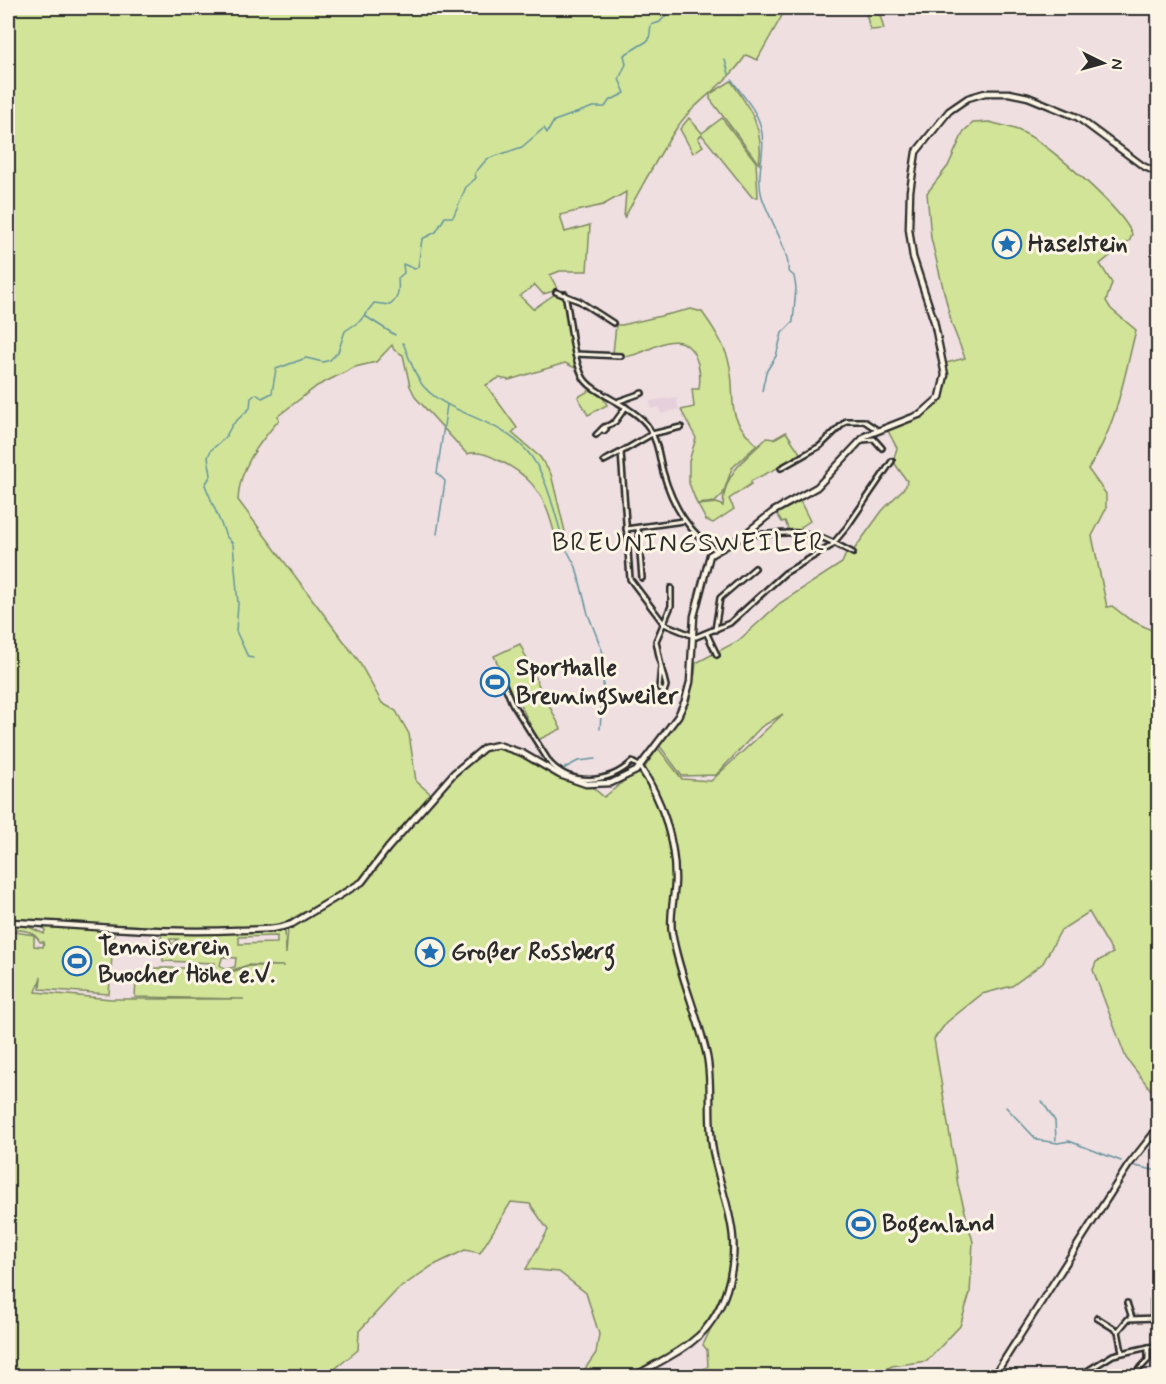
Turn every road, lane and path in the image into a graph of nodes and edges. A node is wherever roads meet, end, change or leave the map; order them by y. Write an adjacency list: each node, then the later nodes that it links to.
1 (1158, 173): 11 (street)
2 (556, 292): 3 (street)
3 (565, 294): 4 (street); 5 (street)
4 (613, 323)
5 (575, 354): 6 (street); 8 (street)
6 (621, 356)
7 (642, 393): 8 (street)
8 (619, 401): 9 (street)
9 (626, 407): 12 (street); 13 (street)
10 (681, 428): 12 (street)
11 (876, 429): 14 (street); 19 (street)
12 (652, 434): 16 (street); 20 (street)
13 (596, 435)
14 (860, 440): 15 (street); 23 (street)
15 (882, 448)
16 (621, 452): 17 (street); 22 (street)
17 (604, 460)
18 (892, 461): 24 (street)
19 (780, 468)
20 (684, 520): 21 (street); 25 (street)
21 (638, 528): 22 (street); 28 (street)
22 (626, 529): 30 (street)
23 (750, 530): 24 (street); 25 (street)
24 (835, 542): 26 (street); 31 (street)
25 (716, 550): 33 (street)
26 (853, 553)
27 (755, 568): 31 (street)
28 (642, 578)
29 (671, 588): 30 (street)
30 (664, 624): 33 (street); 35 (street)
31 (715, 630): 32 (street)
32 (707, 634): 33 (street); 34 (street)
33 (691, 636): 37 (street)
34 (717, 655)
35 (661, 666): 35 (street)
36 (499, 672): 37 (street)
37 (640, 767): 38 (street); 50 (street)
38 (8, 922)
39 (1158, 1128): 51 (street)
40 (1158, 1294): 44 (street)
41 (1127, 1303): 43 (street)
42 (1097, 1318): 46 (street)
43 (1132, 1318): 44 (street); 46 (street)
44 (1152, 1318): 45 (street)
45 (1158, 1318)
46 (1118, 1331): 49 (street)
47 (1158, 1345): 48 (street)
48 (1148, 1347): 49 (street); 53 (street)
49 (1122, 1352): 52 (street)
50 (635, 1377)
51 (994, 1377)
52 (1079, 1377)
53 (1133, 1377)

